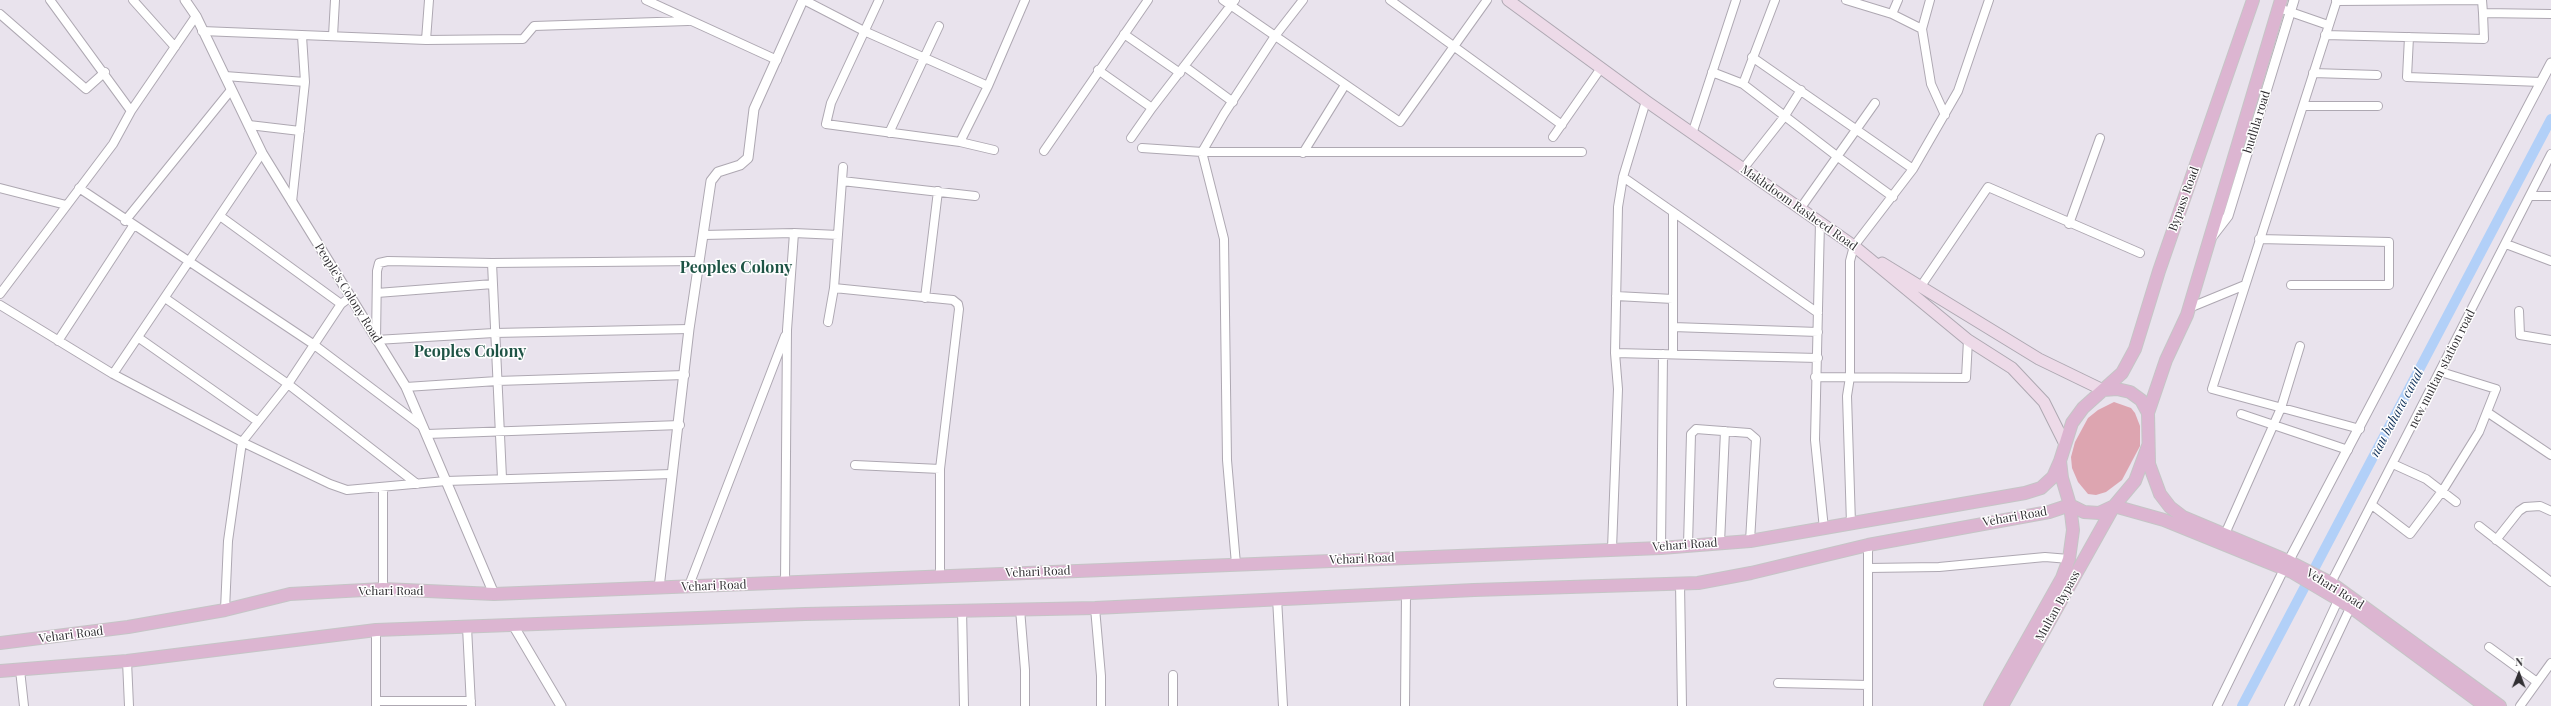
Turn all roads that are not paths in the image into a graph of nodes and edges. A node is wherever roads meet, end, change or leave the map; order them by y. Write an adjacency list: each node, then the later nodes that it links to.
1 (50, 0): 56 (street)
2 (133, 0): 48 (street)
3 (185, 0): 33 (street, People's Colony Road)
4 (334, 0): 43 (street)
5 (429, 0): 46 (street)
6 (646, 0): 34 (street)
7 (803, 0): 39 (street); 51 (street)
8 (879, 0): 39 (street)
9 (1025, 0): 65 (street)
10 (1148, 0): 40 (street)
11 (1223, 0): 26 (street)
12 (1303, 0): 44 (street)
13 (1390, 0): 47 (street)
14 (1487, 0): 47 (street)
15 (1508, 0): 53 (main road, Makhdoom Rasheed Road)
16 (1736, 0): 57 (street)
17 (1775, 0): 50 (street)
18 (1846, 0): 25 (street)
19 (1898, 0): 31 (street)
20 (1930, 0): 37 (street)
21 (1989, 0): 75 (street)
22 (2253, 0): 171 (main road, Bypass Road)
23 (2294, 0): 28 (street, budhla road)
24 (2336, 1): 29 (street); 35 (street)
25 (1858, 2): 31 (street)
26 (1233, 3): 44 (street); 55 (street)
27 (2280, 4): 28 (street); 120 (main road)
28 (2290, 13): 35 (street); 120 (street, budhla road)
29 (2483, 13): 32 (street); 45 (street)
30 (0, 14): 56 (street)
31 (1892, 14): 37 (street)
32 (2551, 14)
33 (196, 16): 38 (street, People's Colony Road); 48 (street)
34 (688, 21): 46 (street); 51 (street)
35 (2328, 25): 41 (street)
36 (939, 26): 49 (street)
37 (1922, 29): 75 (street)
38 (202, 31): 42 (street); 60 (street, People's Colony Road)
39 (864, 31): 49 (street); 81 (street)
40 (1124, 34): 54 (street); 55 (street)
41 (2325, 35): 45 (street); 58 (street)
42 (302, 36): 43 (street); 61 (street)
43 (333, 36): 46 (street)
44 (1274, 36): 64 (street); 69 (street)
45 (2409, 37): 62 (street)
46 (426, 40)
47 (1452, 46): 64 (street); 78 (street)
48 (175, 47): 74 (street)
49 (925, 57): 65 (street); 81 (street)
50 (1752, 57): 63 (street); 67 (street)
51 (777, 60): 118 (street)
52 (2551, 62): 62 (street)
53 (1601, 68): 68 (main road, Makhdoom Rasheed Road); 78 (street)
54 (1098, 70): 73 (street); 89 (street)
55 (1182, 70): 69 (street); 73 (street)
56 (105, 72): 74 (street)
57 (1712, 72): 63 (street); 82 (street)
58 (2314, 73): 59 (street); 71 (street)
59 (2378, 75)
60 (224, 76): 61 (street); 66 (street, People's Colony Road)
61 (305, 82): 80 (street)
62 (2541, 82): 179 (street)
63 (1743, 84): 76 (street)
64 (1346, 85): 93 (street)
65 (988, 86): 86 (street)
66 (230, 90): 77 (street, People's Colony Road); 113 (street)
67 (1801, 90): 76 (street); 79 (street)
68 (1646, 101): 82 (main road, Makhdoom Rasheed Road); 99 (street)
69 (1233, 102): 90 (street)
70 (1875, 103): 79 (street)
71 (2303, 106): 72 (street); 121 (street)
72 (2378, 106)
73 (1152, 108): 84 (street)
74 (132, 111): 102 (street)
75 (1945, 115): 98 (street)
76 (1784, 117): 95 (street); 97 (street)
77 (249, 124): 80 (street); 92 (street, People's Colony Road)
78 (1562, 125): 83 (street)
79 (1855, 129): 95 (street); 98 (street)
80 (300, 131): 108 (street)
81 (889, 133): 86 (street)
82 (1692, 134): 97 (main road, Makhdoom Rasheed Road)
83 (1553, 137)
84 (1131, 138)
85 (2100, 138): 115 (street)
86 (960, 142): 88 (street)
87 (1142, 148): 90 (street)
88 (994, 150)
89 (1044, 151)
90 (1202, 152): 93 (street); 215 (street)
91 (1582, 152): 93 (street)
92 (262, 153): 108 (street, People's Colony Road); 112 (street)
93 (1303, 153)
94 (2551, 154): 105 (street, new multan station road)
95 (1838, 157): 107 (street); 110 (street)
96 (843, 168): 100 (street)
97 (1742, 169): 110 (main road, Makhdoom Rasheed Road)
98 (1913, 169): 107 (street)
99 (1624, 177): 111 (street); 136 (street)
100 (842, 181): 103 (street); 119 (street)
101 (0, 188): 109 (street)
102 (79, 188): 109 (street); 113 (street)
103 (938, 191): 104 (street); 139 (street)
104 (974, 196)
105 (2530, 196): 106 (street); 122 (street, new multan station road)
106 (2551, 196)
107 (1893, 197): 123 (street)
108 (292, 202): 138 (street, People's Colony Road)
109 (66, 205): 135 (street)
110 (1800, 208): 114 (main road, Makhdoom Rasheed Road)
111 (1673, 212): 140 (street); 145 (street)
112 (220, 216): 125 (street); 141 (street)
113 (125, 221): 116 (street)
114 (1820, 222): 123 (main road, Makhdoom Rasheed Road); 145 (street)
115 (2070, 224): 124 (street); 132 (street)
116 (132, 226): 125 (street); 156 (street)
117 (794, 233): 118 (street); 119 (street); 149 (street)
118 (703, 235): 127 (street)
119 (838, 235): 133 (street)
120 (2211, 238): 143 (main road)
121 (2259, 239): 130 (street); 131 (street)
122 (2506, 244): 126 (street); 163 (street, new multan station road)
123 (1854, 246): 132 (main road); 154 (main road, Makhdoom Rasheed Road); 167 (street)
124 (2140, 253)
125 (189, 261): 137 (street); 157 (street)
126 (2551, 261)
127 (699, 262): 128 (street); 148 (street)
128 (492, 264): 129 (street); 134 (street)
129 (493, 284): 134 (street); 151 (street)
130 (2291, 284)
131 (2245, 285): 143 (street); 172 (street)
132 (1921, 286): 171 (main road)
133 (834, 288): 139 (street); 146 (street)
134 (377, 293): 153 (street)
135 (0, 294)
136 (1616, 296): 140 (street); 159 (street)
137 (165, 298): 152 (street); 169 (street)
138 (349, 298): 141 (street); 153 (street, People's Colony Road)
139 (925, 298): 191 (street)
140 (1673, 299): 147 (street)
141 (341, 304): 157 (street)
142 (0, 305): 156 (street)
143 (2189, 308): 173 (main road)
144 (2519, 311): 155 (street)
145 (1818, 313): 150 (street)
146 (828, 322)
147 (1673, 327): 150 (street); 161 (street)
148 (689, 329): 151 (street); 165 (street)
149 (787, 330): 220 (street); 224 (street)
150 (1818, 332): 162 (street)
151 (494, 333): 153 (street); 168 (street)
152 (139, 338): 164 (street); 176 (street)
153 (376, 340): 170 (street, People's Colony Road)
154 (1968, 340): 167 (street); 184 (main road, Makhdoom Rasheed Road)
155 (2551, 340)
156 (58, 341): 164 (street)
157 (313, 344): 169 (street); 180 (street)
158 (2300, 346): 172 (street)
159 (1615, 353): 160 (street); 213 (street)
160 (1663, 354): 161 (street); 212 (street)
161 (1673, 354): 162 (street)
162 (1818, 358): 166 (street)
163 (2441, 372): 174 (street); 189 (street, new multan station road)
164 (113, 374): 183 (street)
165 (685, 375): 168 (street); 177 (street)
166 (1815, 377): 167 (street); 205 (street)
167 (1850, 377): 203 (street)
168 (498, 381): 170 (street); 181 (street)
169 (288, 384): 176 (street); 195 (street)
170 (406, 387): 180 (street, People's Colony Road)
171 (2103, 390): 173 (main road); 184 (main road)
172 (2281, 408): 178 (street); 179 (street)
173 (2148, 412): 185 (main road)
174 (2487, 412): 187 (street); 197 (street)
175 (2241, 414): 178 (street)
176 (257, 421): 183 (street)
177 (680, 425): 181 (street); 192 (street)
178 (2273, 426): 186 (street); 206 (street)
179 (2360, 429): 186 (street)
180 (425, 430): 181 (street); 194 (street, People's Colony Road)
181 (499, 430): 193 (street)
182 (1725, 431): 208 (street); 209 (street); 210 (street)
183 (242, 442): 196 (street); 234 (street)
184 (2064, 442): 188 (main road)
185 (2148, 446): 201 (main road); 206 (main road, Vehari Road)
186 (2348, 450): 216 (street)
187 (2551, 455)
188 (2060, 461): 199 (main road); 203 (main road, Vehari Road)
189 (2393, 464): 197 (street); 200 (street, new multan station road)
190 (855, 465): 191 (street)
191 (940, 469): 218 (street)
192 (672, 474): 193 (street); 223 (street)
193 (502, 478): 194 (street)
194 (446, 481): 195 (street); 227 (street, People's Colony Road)
195 (417, 484): 196 (street)
196 (383, 488): 225 (street)
197 (2443, 490): 198 (street); 200 (street)
198 (2456, 502)
199 (2070, 505): 201 (main road); 211 (main road, Vehari Road); 214 (main road)
200 (2372, 505): 222 (street, new multan station road)
201 (2114, 506): 216 (main road, Vehari Road); 266 (main road, Multan Bypass)
202 (2551, 512): 207 (street)
203 (1851, 524): 205 (main road, Vehari Road)
204 (2479, 526): 207 (street)
205 (1824, 529): 208 (main road, Vehari Road)
206 (2225, 534): 216 (main road, Vehari Road)
207 (2496, 540): 219 (street)
208 (1750, 541): 209 (main road, Vehari Road)
209 (1720, 543): 210 (main road, Vehari Road)
210 (1688, 544): 212 (main road, Vehari Road)
211 (1868, 545): 217 (street); 221 (main road, Vehari Road)
212 (1661, 548): 213 (main road, Vehari Road)
213 (1612, 549): 215 (main road, Vehari Road)
214 (2068, 559): 217 (street); 265 (main road)
215 (1236, 564): 218 (main road, Vehari Road)
216 (2290, 567): 222 (main road, Vehari Road); 267 (street)
217 (1868, 568): 250 (street)
218 (940, 576): 220 (main road, Vehari Road)
219 (2551, 582)
220 (785, 583): 224 (main road, Vehari Road)
221 (1680, 583): 226 (main road, Vehari Road); 263 (street)
222 (2328, 585): 228 (main road, Vehari Road)
223 (659, 588): 224 (main road, Vehari Road); 227 (main road, Vehari Road)
224 (688, 588)
225 (383, 589): 227 (main road, Vehari Road); 234 (main road, Vehari Road)
226 (1406, 593): 229 (main road, Vehari Road); 262 (street)
227 (494, 594)
228 (2341, 595): 230 (main road, Vehari Road); 240 (street)
229 (1277, 598): 231 (main road, Vehari Road); 261 (street)
230 (2352, 604): 243 (street); 270 (main road, Vehari Road); 271 (main road, Vehari Road)
231 (1095, 608): 233 (main road, Vehari Road); 259 (street)
232 (962, 609): 233 (main road, Vehari Road); 235 (main road, Vehari Road); 257 (street)
233 (1020, 609): 258 (street)
234 (225, 610): 238 (main road, Vehari Road)
235 (514, 625): 236 (main road, Vehari Road); 256 (street)
236 (467, 627): 237 (main road, Vehari Road); 253 (street)
237 (376, 630): 241 (main road, Vehari Road); 252 (street)
238 (0, 643)
239 (2488, 647): 249 (street)
240 (2312, 658): 243 (street); 248 (street)
241 (127, 660): 245 (main road, Vehari Road); 255 (street)
242 (2551, 663): 249 (street)
243 (2324, 664): 251 (street)
244 (0, 670): 245 (main road, Vehari Road)
245 (20, 670): 254 (street)
246 (1173, 675): 260 (street)
247 (1778, 682): 250 (street)
248 (2301, 682): 251 (street); 268 (street)
249 (2537, 682): 272 (street)
250 (1868, 685): 264 (street)
251 (2312, 688): 269 (street)
252 (376, 703): 253 (street)
253 (471, 703)
254 (24, 706)
255 (129, 706)
256 (561, 706)
257 (964, 706)
258 (1025, 706)
259 (1101, 706)
260 (1173, 706)
261 (1282, 706)
262 (1405, 706)
263 (1682, 706)
264 (1868, 706)
265 (1990, 706)
266 (2002, 706)
267 (2217, 706)
268 (2290, 706)
269 (2304, 706)
270 (2485, 706)
271 (2500, 706)
272 (2520, 706)

